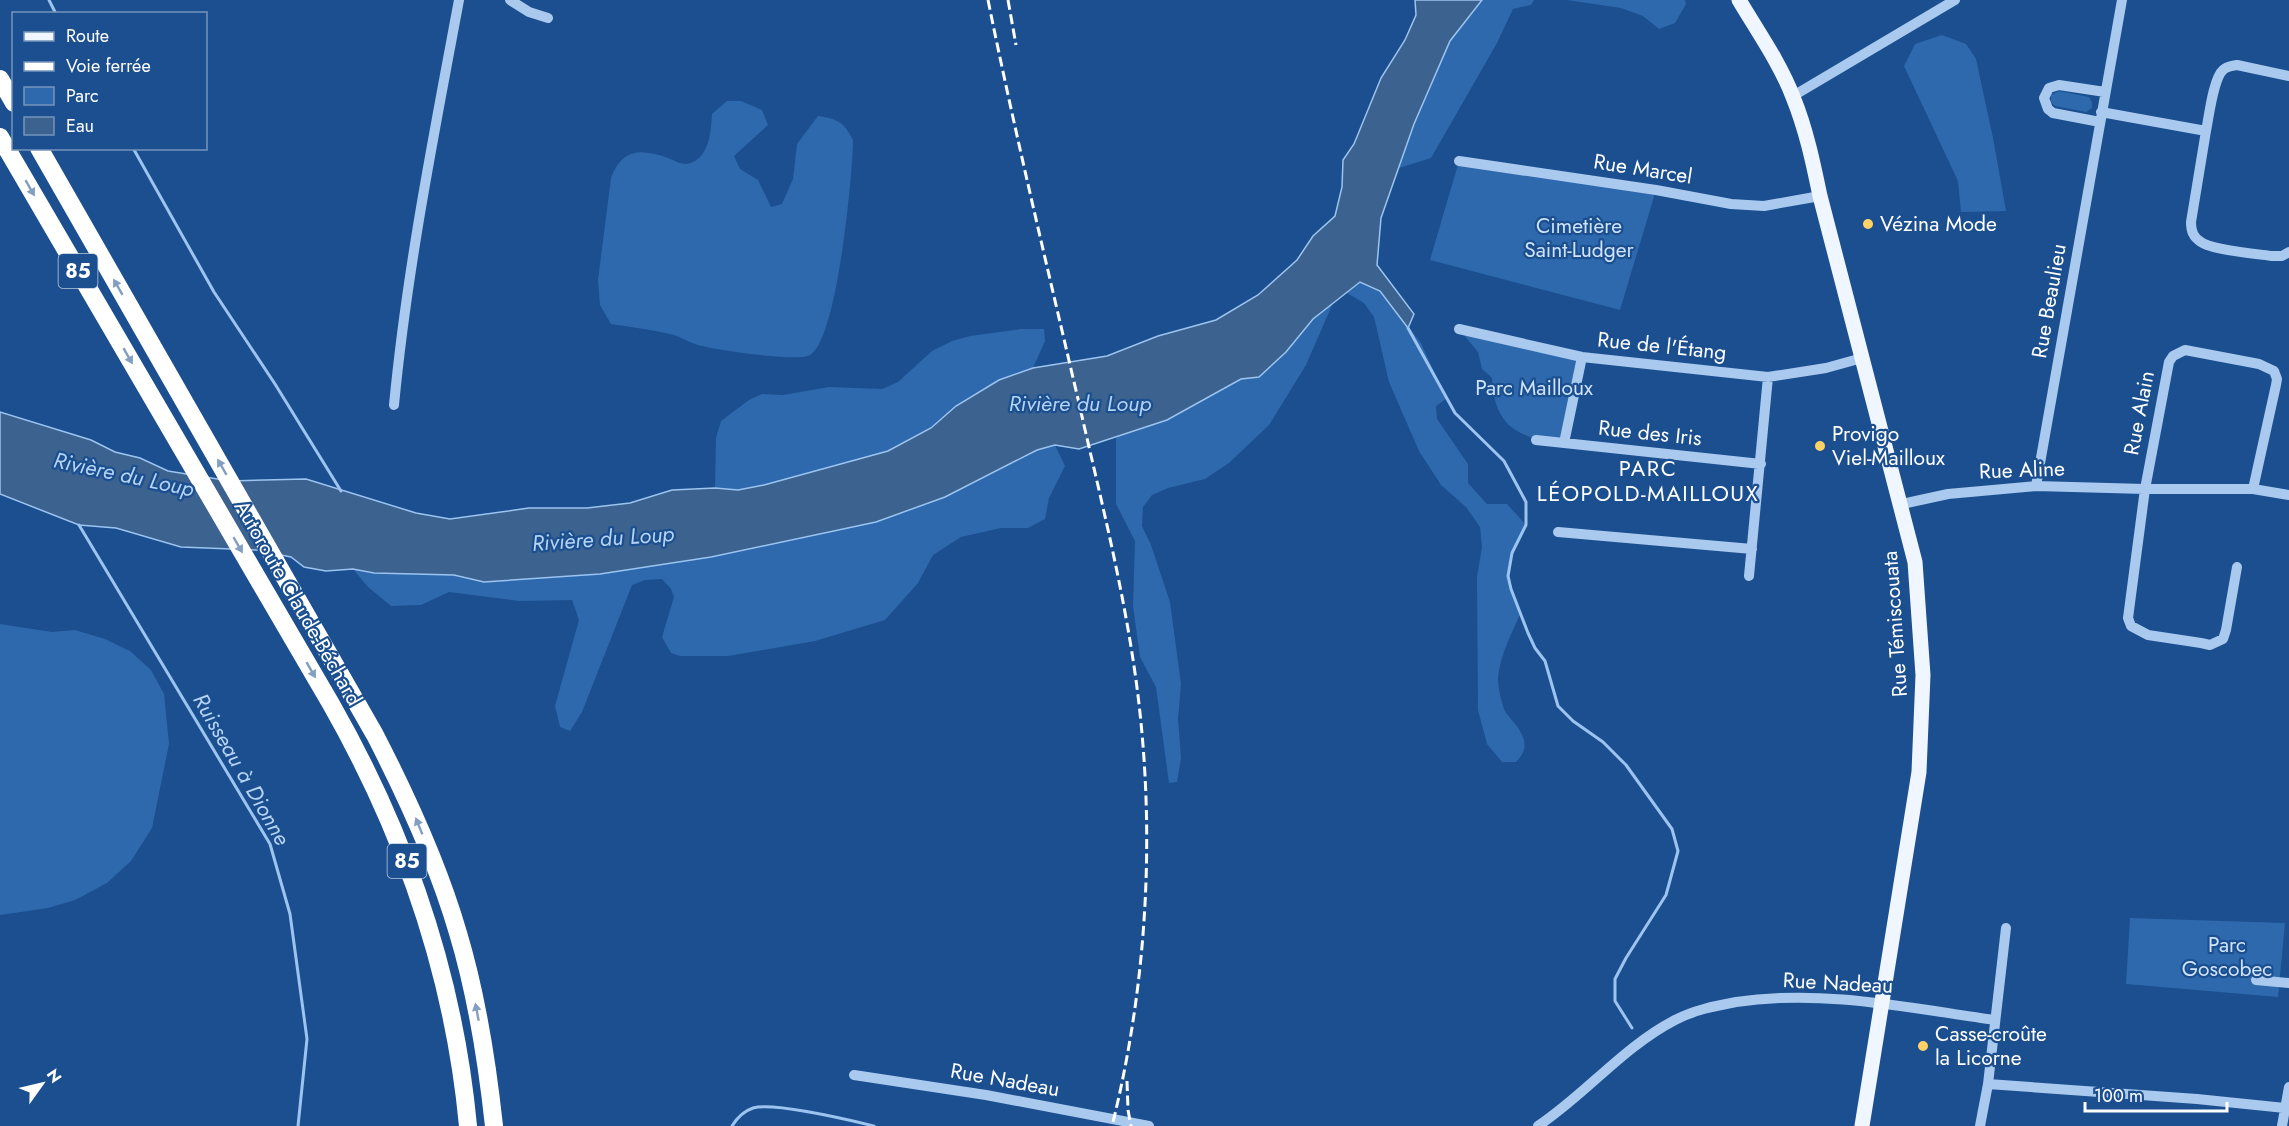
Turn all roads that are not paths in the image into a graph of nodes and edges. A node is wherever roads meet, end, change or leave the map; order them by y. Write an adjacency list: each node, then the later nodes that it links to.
1 (459, 0): 23 (street)
2 (510, 0): 6 (street)
3 (1739, 0): 10 (main road, Rue Témiscouata)
4 (1954, 0): 10 (street)
5 (2122, 0): 9 (street, Rue Beaulieu)
6 (548, 18)
7 (2289, 76): 13 (street)
8 (0, 79): 11 (highway)
9 (2105, 92): 12 (street, Rue Beaulieu); 12 (street)
10 (1793, 96): 17 (main road, Rue Témiscouata)
11 (12, 100)
12 (2100, 117): 13 (street); 27 (street, Rue Beaulieu)
13 (2206, 131): 18 (street)
14 (0, 138): 36 (highway, Autoroute Claude-Béchard / 85, one-way to 36)
15 (40, 150): 42 (highway, Autoroute Claude-Béchard / 85, one-way to 15)
16 (1459, 161): 17 (street, Rue Marcel)
17 (1820, 196): 21 (main road, Rue Témiscouata)
18 (2289, 252)
19 (1459, 328): 20 (street, Rue de l'Étang)
20 (1582, 357): 22 (street, Rue de l'Étang); 25 (street)
21 (1862, 358): 22 (street, Rue de l'Étang); 31 (main road, Rue Témiscouata)
22 (1767, 376): 26 (street)
23 (394, 405)
24 (1536, 441): 25 (street, Rue des Iris)
25 (1564, 443): 26 (street, Rue des Iris)
26 (1761, 464): 33 (street)
27 (2036, 486): 28 (street, Rue Aline); 31 (street, Rue Aline)
28 (2145, 489): 29 (street); 29 (street, Rue Alain); 34 (street)
29 (2253, 489): 30 (street)
30 (2289, 495)
31 (1902, 504): 40 (main road, Rue Témiscouata)
32 (1558, 532): 33 (street)
33 (1752, 549): 35 (street)
34 (2236, 567)
35 (1749, 576)
36 (418, 893): 47 (highway); 48 (highway, Autoroute Claude-Béchard / 85)
37 (2006, 928): 41 (street)
38 (2256, 980): 39 (street)
39 (2289, 983)
40 (1881, 1003): 41 (street, Rue Nadeau); 52 (street, Rue Nadeau); 53 (main road, Rue Témiscouata)
41 (1995, 1020): 44 (street)
42 (482, 1038): 49 (highway, Autoroute Claude-Béchard / 85); 50 (highway)
43 (855, 1075): 51 (street, Rue Nadeau)
44 (1988, 1084): 46 (street); 54 (street)
45 (2289, 1087): 46 (street)
46 (2285, 1108): 55 (street)
47 (460, 1126)
48 (468, 1126)
49 (494, 1126)
50 (499, 1126)
51 (1149, 1126)
52 (1538, 1126)
53 (1862, 1126)
54 (1980, 1126)
55 (2282, 1126)

